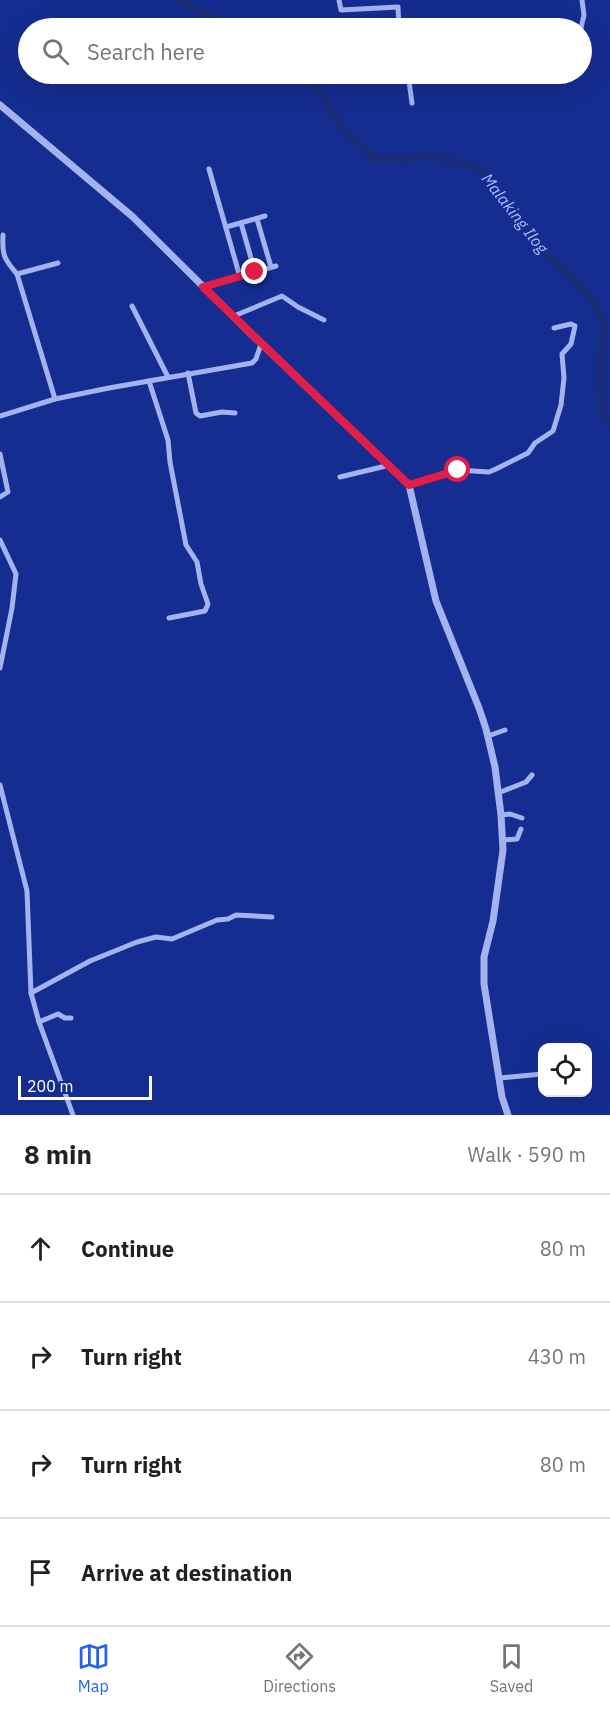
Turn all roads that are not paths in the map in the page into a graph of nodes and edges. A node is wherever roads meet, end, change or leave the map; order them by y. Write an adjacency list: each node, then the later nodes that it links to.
1 (339, 0): 3 (street)
2 (582, 0): 4 (street)
3 (399, 18)
4 (583, 18)
5 (409, 84): 6 (street)
6 (412, 103)
7 (0, 105): 18 (street)
8 (209, 169): 12 (street)
9 (265, 216): 10 (street)
10 (257, 219): 11 (street); 15 (street)
11 (241, 223): 12 (street); 15 (street)
12 (226, 227): 17 (street)
13 (3, 235): 16 (street)
14 (58, 263): 16 (street)
15 (255, 272): 17 (street)
16 (17, 274): 27 (street)
17 (240, 277): 18 (street)
18 (203, 287): 20 (street)
19 (132, 306): 25 (street)
20 (234, 316): 21 (street); 23 (street)
21 (324, 320)
22 (554, 327): 33 (street)
23 (261, 344): 24 (street); 31 (street)
24 (188, 373): 25 (street); 28 (street)
25 (168, 377): 26 (street)
26 (149, 381): 27 (street); 36 (street)
27 (55, 399): 29 (street)
28 (235, 413)
29 (0, 416)
30 (0, 454): 34 (street)
31 (390, 465): 32 (street); 33 (street)
32 (340, 477)
33 (409, 485): 39 (street)
34 (0, 497)
35 (0, 540): 37 (street)
36 (170, 618)
37 (0, 668)
38 (505, 730): 39 (street)
39 (488, 736): 42 (street)
40 (532, 775): 42 (street)
41 (0, 785): 48 (street)
42 (498, 793): 43 (street)
43 (501, 814): 44 (street); 46 (street)
44 (522, 818)
45 (521, 829): 46 (street)
46 (503, 840): 52 (street)
47 (272, 917): 48 (street)
48 (31, 993): 50 (street)
49 (71, 1018): 50 (street)
50 (39, 1022): 53 (street)
51 (538, 1074): 52 (street)
52 (500, 1078): 54 (street)
53 (73, 1115)
54 (508, 1115)

